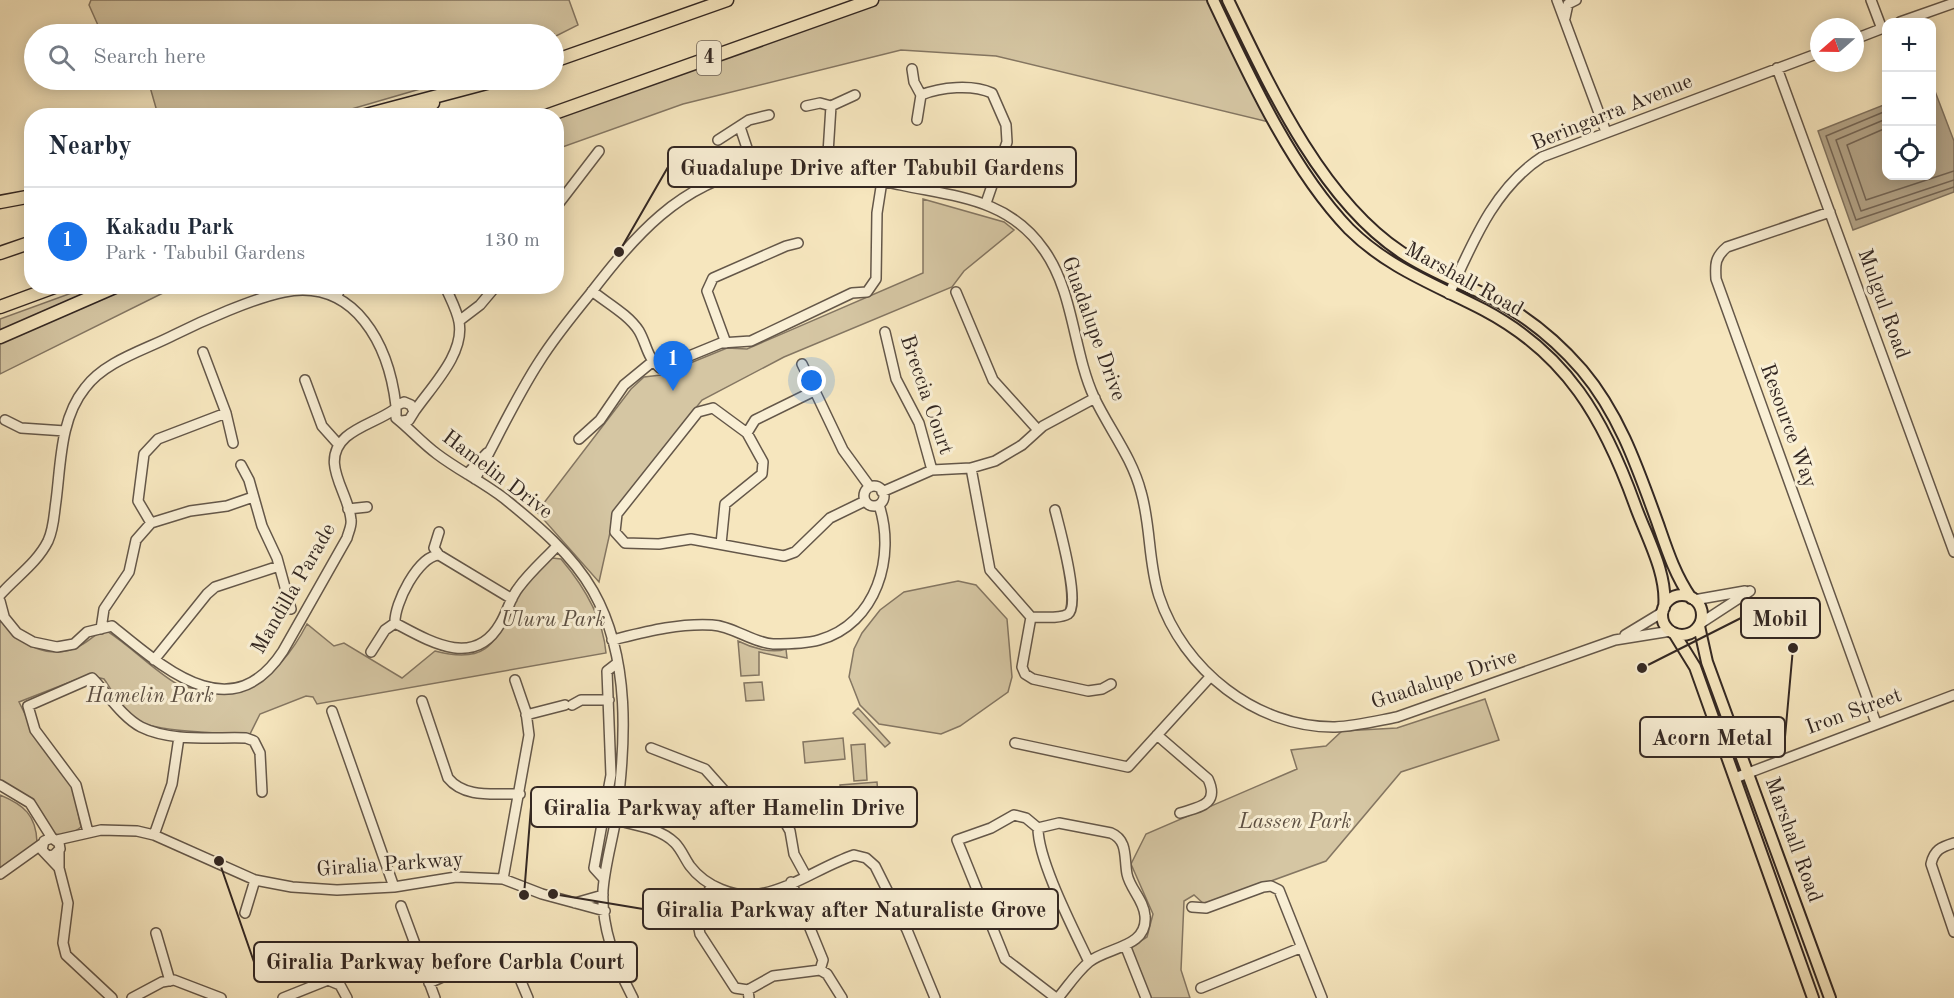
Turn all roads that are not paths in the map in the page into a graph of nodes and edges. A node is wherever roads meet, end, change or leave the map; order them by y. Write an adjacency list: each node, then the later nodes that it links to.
1 (727, 0): 15 (highway, 4)
2 (872, 0): 26 (highway, 4)
3 (1213, 0): 54 (main road, Marshall Road)
4 (1228, 0): 44 (main road, Marshall Road)
5 (1557, 0): 9 (street)
6 (1576, 0): 9 (street)
7 (1871, 0): 11 (street)
8 (1954, 3): 10 (street)
9 (1565, 18): 30 (street)
10 (1911, 18)
11 (1882, 24)
12 (1882, 29): 13 (street)
13 (1864, 36)
14 (1810, 56): 17 (street, Beringarra Avenue)
15 (564, 57)
16 (912, 69): 21 (street)
17 (1777, 69): 30 (street, Beringarra Avenue); 40 (street, Mulgul Road)
18 (462, 90): 24 (highway)
19 (472, 90): 25 (highway)
20 (855, 95): 23 (street)
21 (921, 95): 28 (street); 39 (street)
22 (806, 106): 23 (street)
23 (831, 106): 34 (street)
24 (393, 108)
25 (421, 108)
26 (564, 110)
27 (769, 115): 29 (street)
28 (917, 120)
29 (740, 127): 31 (street); 33 (street)
30 (1606, 132): 44 (street, Beringarra Avenue)
31 (718, 140)
32 (599, 151): 36 (street)
33 (754, 169): 34 (street, Guadalupe Drive); 45 (street, Guadalupe Drive)
34 (827, 169): 35 (street, Guadalupe Drive)
35 (882, 181): 39 (street, Guadalupe Drive); 60 (street)
36 (564, 197)
37 (24, 198): 38 (highway)
38 (0, 202)
39 (986, 203): 66 (street, Guadalupe Drive)
40 (1830, 212): 92 (street, Mulgul Road); 122 (street, Resource Way)
41 (798, 243): 60 (street)
42 (24, 245): 43 (highway)
43 (0, 253)
44 (1455, 281): 54 (street, Beringarra Avenue); 99 (main road, Marshall Road)
45 (592, 291): 62 (street); 79 (street, Guadalupe Drive)
46 (956, 292): 70 (street)
47 (36, 294): 56 (highway)
48 (99, 294): 59 (highway)
49 (279, 294): 71 (street, Hamelin Drive)
50 (320, 294): 55 (street, Hamelin Drive)
51 (338, 294): 55 (street)
52 (448, 294): 57 (street)
53 (489, 294): 57 (street)
54 (1449, 294): 102 (main road, Marshall Road)
55 (336, 297): 67 (street, Hamelin Drive)
56 (0, 308)
57 (459, 321): 67 (street)
58 (885, 332): 78 (street, Breccia Court)
59 (0, 337)
60 (726, 343): 62 (street)
61 (203, 352): 68 (street)
62 (652, 362): 73 (street)
63 (802, 364): 65 (street)
64 (305, 380): 75 (street)
65 (814, 391): 72 (street); 80 (street)
66 (1095, 398): 70 (street); 114 (street, Guadalupe Drive)
67 (404, 411): 75 (street); 79 (street, Hamelin Drive)
68 (226, 412): 74 (street); 88 (street)
69 (5, 420): 71 (street)
70 (1038, 430): 77 (street)
71 (65, 431): 95 (street, Hamelin Drive)
72 (747, 433): 90 (street); 90 (street)
73 (579, 439)
74 (233, 443)
75 (339, 445): 86 (street, Mandilla Parade)
76 (241, 465): 82 (street)
77 (972, 468): 78 (street); 104 (street)
78 (932, 470): 81 (street)
79 (471, 477): 91 (street, Hamelin Drive)
80 (870, 487): 81 (street); 83 (street)
81 (882, 492): 84 (street)
82 (253, 496): 88 (street); 94 (street)
83 (865, 501): 84 (street); 90 (street)
84 (879, 505): 109 (street)
85 (366, 507): 86 (street, Mandilla Parade)
86 (348, 509): 112 (street, Mandilla Parade)
87 (1055, 510): 104 (street)
88 (151, 523): 107 (street)
89 (439, 531): 93 (street)
90 (721, 544)
91 (557, 546): 98 (street); 109 (street, Hamelin Drive)
92 (1954, 552)
93 (439, 555): 98 (street); 105 (street)
94 (279, 566): 101 (street); 112 (street)
95 (14, 579): 96 (street, Hamelin Drive); 97 (street, Hamelin Drive)
96 (0, 583)
97 (0, 595)
98 (512, 599): 105 (street)
99 (1693, 599): 102 (main road); 106 (main road); 106 (street)
100 (0, 601): 103 (street)
101 (291, 609)
102 (1664, 610): 108 (main road); 110 (street, Guadalupe Drive)
103 (2, 614): 107 (street)
104 (1031, 617): 116 (street)
105 (395, 623): 111 (street)
106 (1700, 624): 108 (main road); 127 (main road, Marshall Road)
107 (101, 629): 112 (street, Mandilla Parade)
108 (1672, 632): 110 (street, Guadalupe Drive); 128 (main road, Marshall Road)
109 (612, 640): 113 (street, Hamelin Drive)
110 (1615, 640): 114 (street, Guadalupe Drive)
111 (371, 652)
112 (154, 660)
113 (616, 664): 118 (street, Hamelin Drive); 133 (street, Hamelin Drive)
114 (1210, 677): 123 (street)
115 (515, 680): 121 (street)
116 (1111, 684)
117 (1954, 695): 122 (street, Iron Street)
118 (609, 700): 121 (street); 145 (street, Hamelin Drive)
119 (422, 701): 131 (street)
120 (332, 711): 149 (street)
121 (526, 715): 131 (street)
122 (1876, 723): 127 (street, Iron Street)
123 (1157, 735): 125 (street); 132 (street)
124 (178, 737): 130 (street); 135 (street); 136 (street)
125 (1015, 743)
126 (651, 748): 143 (street)
127 (1748, 772): 128 (street, Iron Street); 180 (main road, Marshall Road)
128 (1735, 778): 179 (main road, Marshall Road)
129 (0, 785): 138 (street)
130 (262, 792)
131 (520, 794): 144 (street)
132 (1180, 813)
133 (615, 820): 145 (street, Hamelin Drive); 148 (street)
134 (1038, 828): 158 (street); 160 (street); 176 (street)
135 (88, 832): 136 (street, Giralia Parkway); 138 (street, Giralia Parkway)
136 (154, 835): 146 (street, Giralia Parkway)
137 (1954, 843): 156 (street)
138 (52, 844): 139 (street); 140 (street, Giralia Parkway); 141 (street)
139 (47, 855): 140 (street); 141 (street)
140 (22, 857): 142 (street, Giralia Parkway)
141 (59, 868): 166 (street)
142 (0, 874)
143 (806, 876): 147 (street); 175 (street)
144 (503, 879): 149 (street, Giralia Parkway); 151 (street, Giralia Parkway)
145 (604, 879): 150 (street, Hamelin Drive)
146 (255, 880): 149 (street, Giralia Parkway); 155 (street)
147 (791, 882): 148 (street); 161 (street)
148 (712, 885): 165 (street)
149 (394, 887)
150 (603, 895): 151 (street); 154 (street, Hamelin Drive)
151 (575, 903): 154 (street, Giralia Parkway)
152 (401, 906): 163 (street)
153 (1192, 907): 159 (street)
154 (605, 911): 173 (street, Hamelin Drive)
155 (245, 913)
156 (1954, 932)
157 (156, 933): 162 (street)
158 (1125, 945): 160 (street); 177 (street)
159 (1300, 948): 164 (street); 178 (street)
160 (1089, 962): 176 (street)
161 (820, 970): 165 (street); 174 (street)
162 (170, 981): 167 (street); 168 (street)
163 (429, 983): 171 (street); 172 (street)
164 (1202, 988)
165 (748, 994)
166 (112, 998)
167 (132, 998)
168 (221, 998)
169 (283, 998): 170 (street)
170 (347, 998)
171 (435, 998)
172 (528, 998)
173 (633, 998)
174 (842, 998)
175 (936, 998)
176 (1057, 998)
177 (1146, 998)
178 (1322, 998)
179 (1813, 998)
180 (1830, 998)

